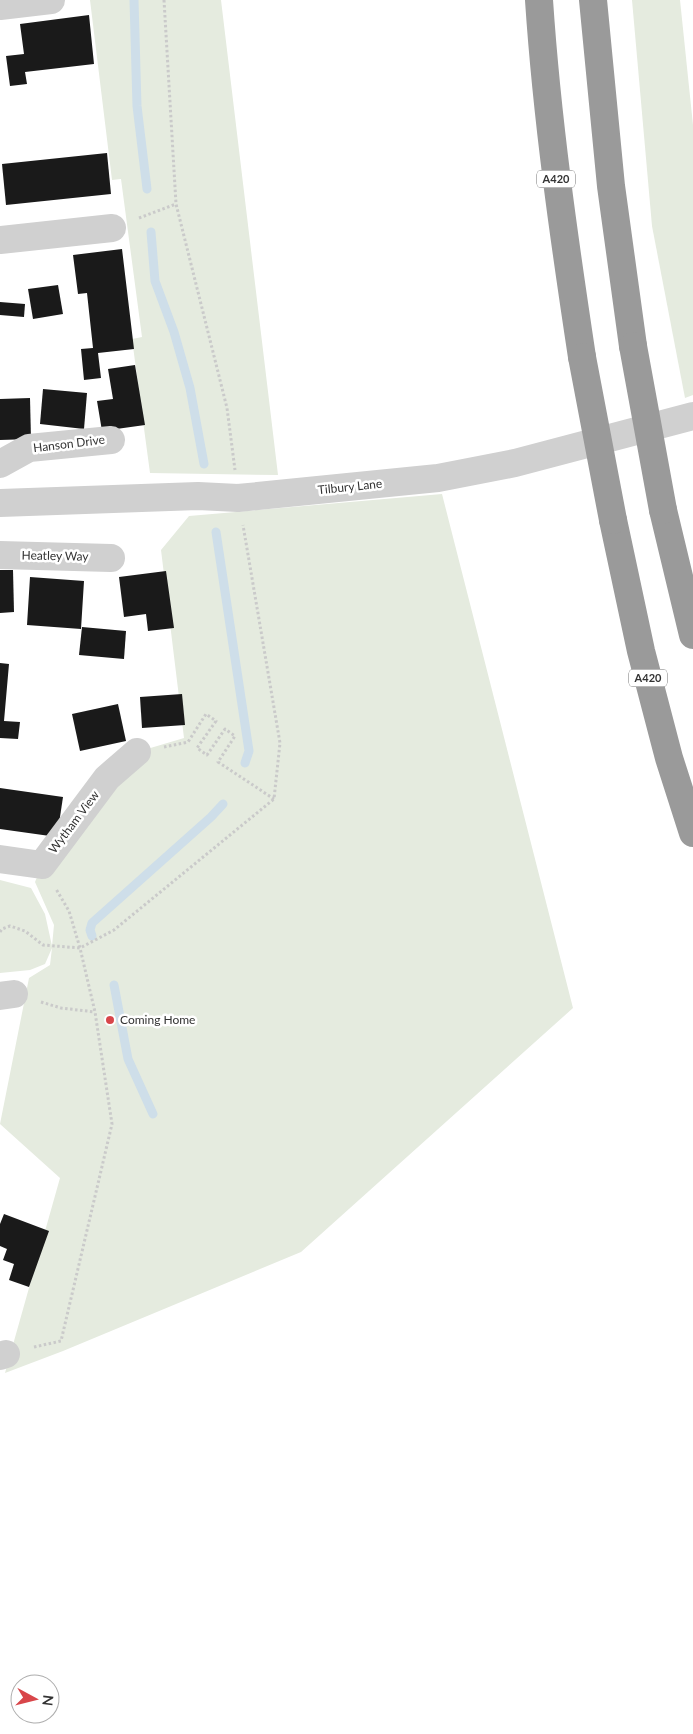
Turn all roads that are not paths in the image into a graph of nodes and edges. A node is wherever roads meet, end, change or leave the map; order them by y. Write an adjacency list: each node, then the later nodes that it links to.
1 (52, 0): 4 (street)
2 (539, 0): 15 (highway, A420, bridge)
3 (593, 0): 13 (highway, bridge)
4 (0, 6)
5 (112, 228): 6 (street)
6 (0, 240)
7 (693, 416): 10 (street, Tilbury Lane)
8 (111, 440): 9 (street, Hanson Drive)
9 (0, 464)
10 (0, 503)
11 (0, 555): 12 (street, Heatley Way)
12 (111, 558)
13 (693, 634)
14 (137, 752): 16 (street, Wytham View)
15 (693, 833)
16 (0, 859)

